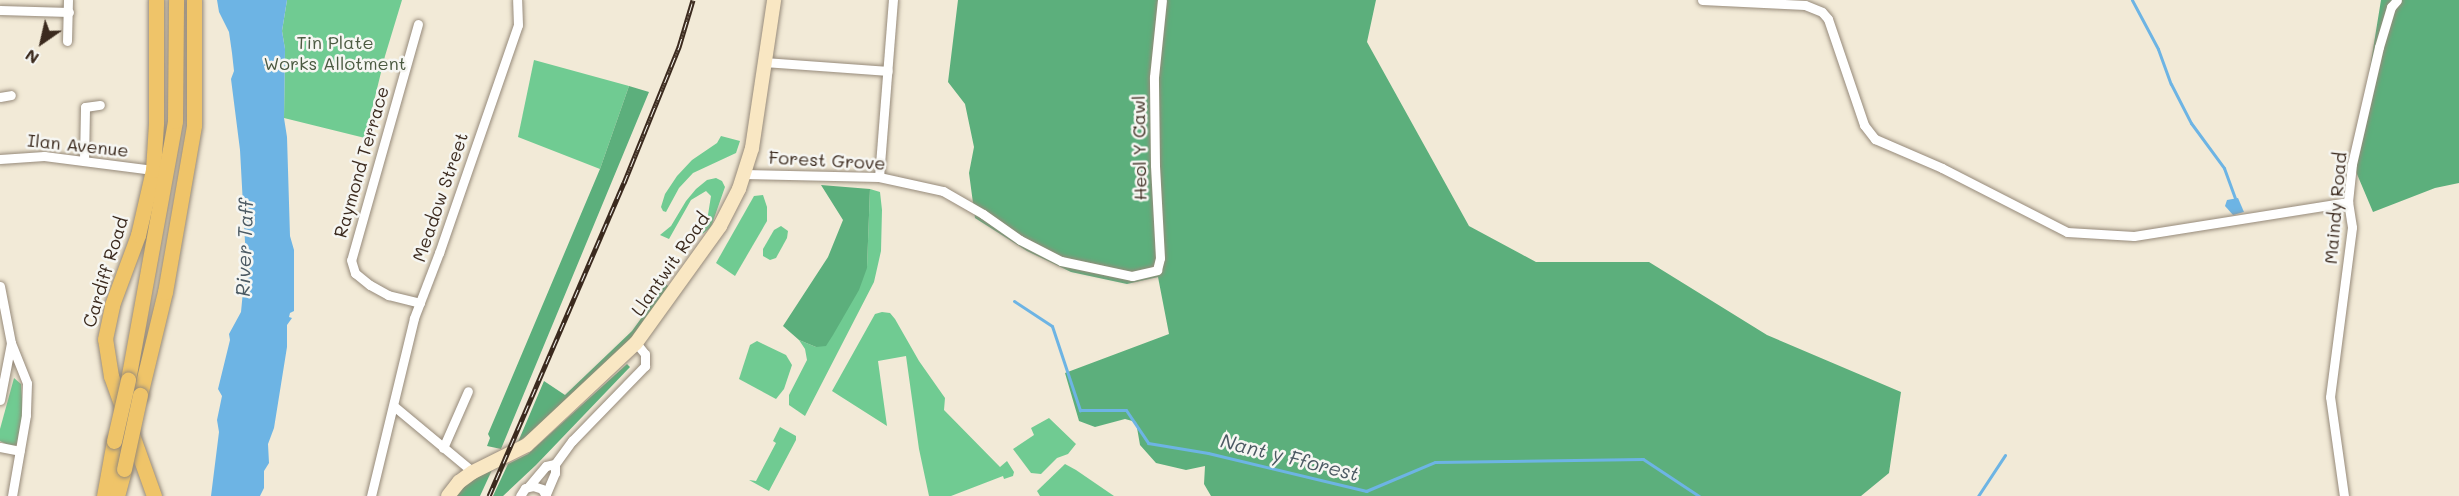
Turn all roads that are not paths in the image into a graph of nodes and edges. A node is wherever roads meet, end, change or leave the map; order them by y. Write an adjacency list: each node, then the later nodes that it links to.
1 (68, 0): 12 (street)
2 (156, 0): 22 (main road, Cardiff Road)
3 (176, 0): 42 (main road, bridge)
4 (194, 0): 43 (main road, bridge)
5 (518, 0): 28 (street, Meadow Street)
6 (774, 0): 15 (main road, Llantwit Road)
7 (893, 0): 16 (street)
8 (1162, 0): 26 (street, Heol Y Cawl)
9 (1702, 0): 25 (street)
10 (2397, 0): 25 (street, Maindy Road)
11 (0, 10): 12 (street)
12 (69, 12): 14 (street)
13 (418, 24): 28 (street, Raymond Terrace)
14 (67, 41)
15 (765, 63): 16 (street); 23 (main road, Llantwit Road)
16 (888, 71): 24 (street)
17 (11, 95): 18 (street)
18 (0, 97)
19 (100, 105): 21 (street)
20 (0, 159): 21 (street, Ilan Avenue)
21 (84, 161): 22 (street, Ilan Avenue)
22 (153, 170): 44 (main road, Cardiff Road)
23 (744, 174): 24 (street, Forest Grove); 30 (main road, Llantwit Road)
24 (879, 177): 26 (street, Forest Grove)
25 (2348, 202): 48 (street, Maindy Road)
26 (1132, 276)
27 (0, 286): 29 (street)
28 (420, 303): 33 (street, Meadow Street)
29 (11, 343): 32 (street); 36 (street)
30 (636, 343): 37 (street); 38 (main road, Llantwit Road)
31 (468, 391): 35 (street)
32 (0, 400)
33 (395, 407): 35 (street); 45 (street, Meadow Street)
34 (0, 447): 36 (street)
35 (443, 448): 38 (street)
36 (20, 451): 41 (street)
37 (555, 464): 39 (street); 40 (street)
38 (473, 472): 46 (main road, Llantwit Road)
39 (524, 491): 40 (street); 47 (street)
40 (546, 495)
41 (12, 496)
42 (104, 496)
43 (117, 496)
44 (154, 496)
45 (371, 496)
46 (448, 496)
47 (512, 496)
48 (2344, 496)

